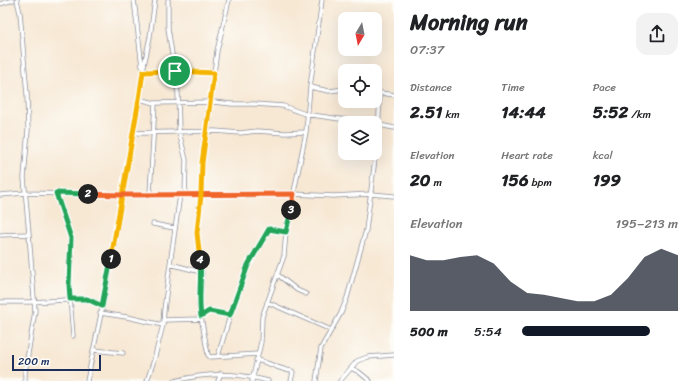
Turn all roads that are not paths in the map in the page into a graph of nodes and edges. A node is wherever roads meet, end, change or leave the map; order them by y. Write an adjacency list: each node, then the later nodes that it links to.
1 (14, 0): 8 (street)
2 (17, 0): 30 (street)
3 (134, 0): 9 (street)
4 (155, 0): 9 (street)
5 (168, 0): 10 (street)
6 (229, 0): 11 (street)
7 (322, 0): 12 (street)
8 (0, 4)
9 (143, 71): 10 (street); 16 (street)
10 (175, 71): 11 (street); 18 (street)
11 (214, 73): 19 (street)
12 (310, 87): 13 (street); 20 (street)
13 (338, 90)
14 (382, 94): 15 (street)
15 (394, 95)
16 (139, 99): 17 (street); 27 (street)
17 (154, 103): 18 (street); 28 (street)
18 (178, 103): 19 (street); 24 (street)
19 (210, 103): 20 (street); 25 (street)
20 (308, 114): 21 (street); 26 (street)
21 (338, 118)
22 (382, 126): 23 (street)
23 (394, 128)
24 (179, 132): 25 (street); 28 (street); 37 (street)
25 (206, 132): 26 (street); 38 (street)
26 (306, 132): 33 (street)
27 (133, 133): 28 (street); 36 (street)
28 (152, 133): 32 (street)
29 (373, 160): 34 (street)
30 (25, 193): 31 (street); 35 (street); 43 (street)
31 (56, 193): 36 (street); 49 (street)
32 (150, 194): 36 (street); 37 (street)
33 (294, 194): 34 (street); 38 (street); 42 (street)
34 (370, 194): 39 (street); 59 (street)
35 (0, 195)
36 (122, 195): 53 (street)
37 (183, 195): 38 (street); 41 (street)
38 (201, 195): 46 (street)
39 (394, 196)
40 (153, 224): 41 (street)
41 (174, 228): 45 (street)
42 (286, 232): 47 (street); 55 (street)
43 (29, 234): 44 (street); 50 (street)
44 (0, 235)
45 (170, 264): 46 (street); 57 (street)
46 (201, 272): 56 (street)
47 (278, 275): 48 (street); 52 (street)
48 (306, 294)
49 (70, 299): 50 (street); 53 (street); 60 (street)
50 (35, 301): 51 (street); 71 (street)
51 (0, 302)
52 (267, 302): 59 (street); 63 (street)
53 (102, 306): 54 (street)
54 (100, 313): 58 (street); 61 (street)
55 (230, 315): 56 (street); 65 (street)
56 (201, 318): 57 (street); 65 (street)
57 (163, 320): 58 (street)
58 (163, 325): 73 (street)
59 (331, 330): 78 (street)
60 (73, 336)
61 (93, 350): 62 (street); 72 (street)
62 (123, 353)
63 (258, 354): 65 (street); 66 (street)
64 (394, 355): 67 (street)
65 (218, 356)
66 (256, 360): 70 (street); 77 (street)
67 (351, 368): 79 (street); 80 (street)
68 (222, 373): 69 (street); 70 (street); 75 (street)
69 (188, 379): 74 (street)
70 (252, 379): 76 (street)
71 (25, 381)
72 (87, 381)
73 (147, 381)
74 (175, 381)
75 (218, 381)
76 (268, 381)
77 (291, 381)
78 (316, 381)
79 (340, 381)
80 (370, 381)

